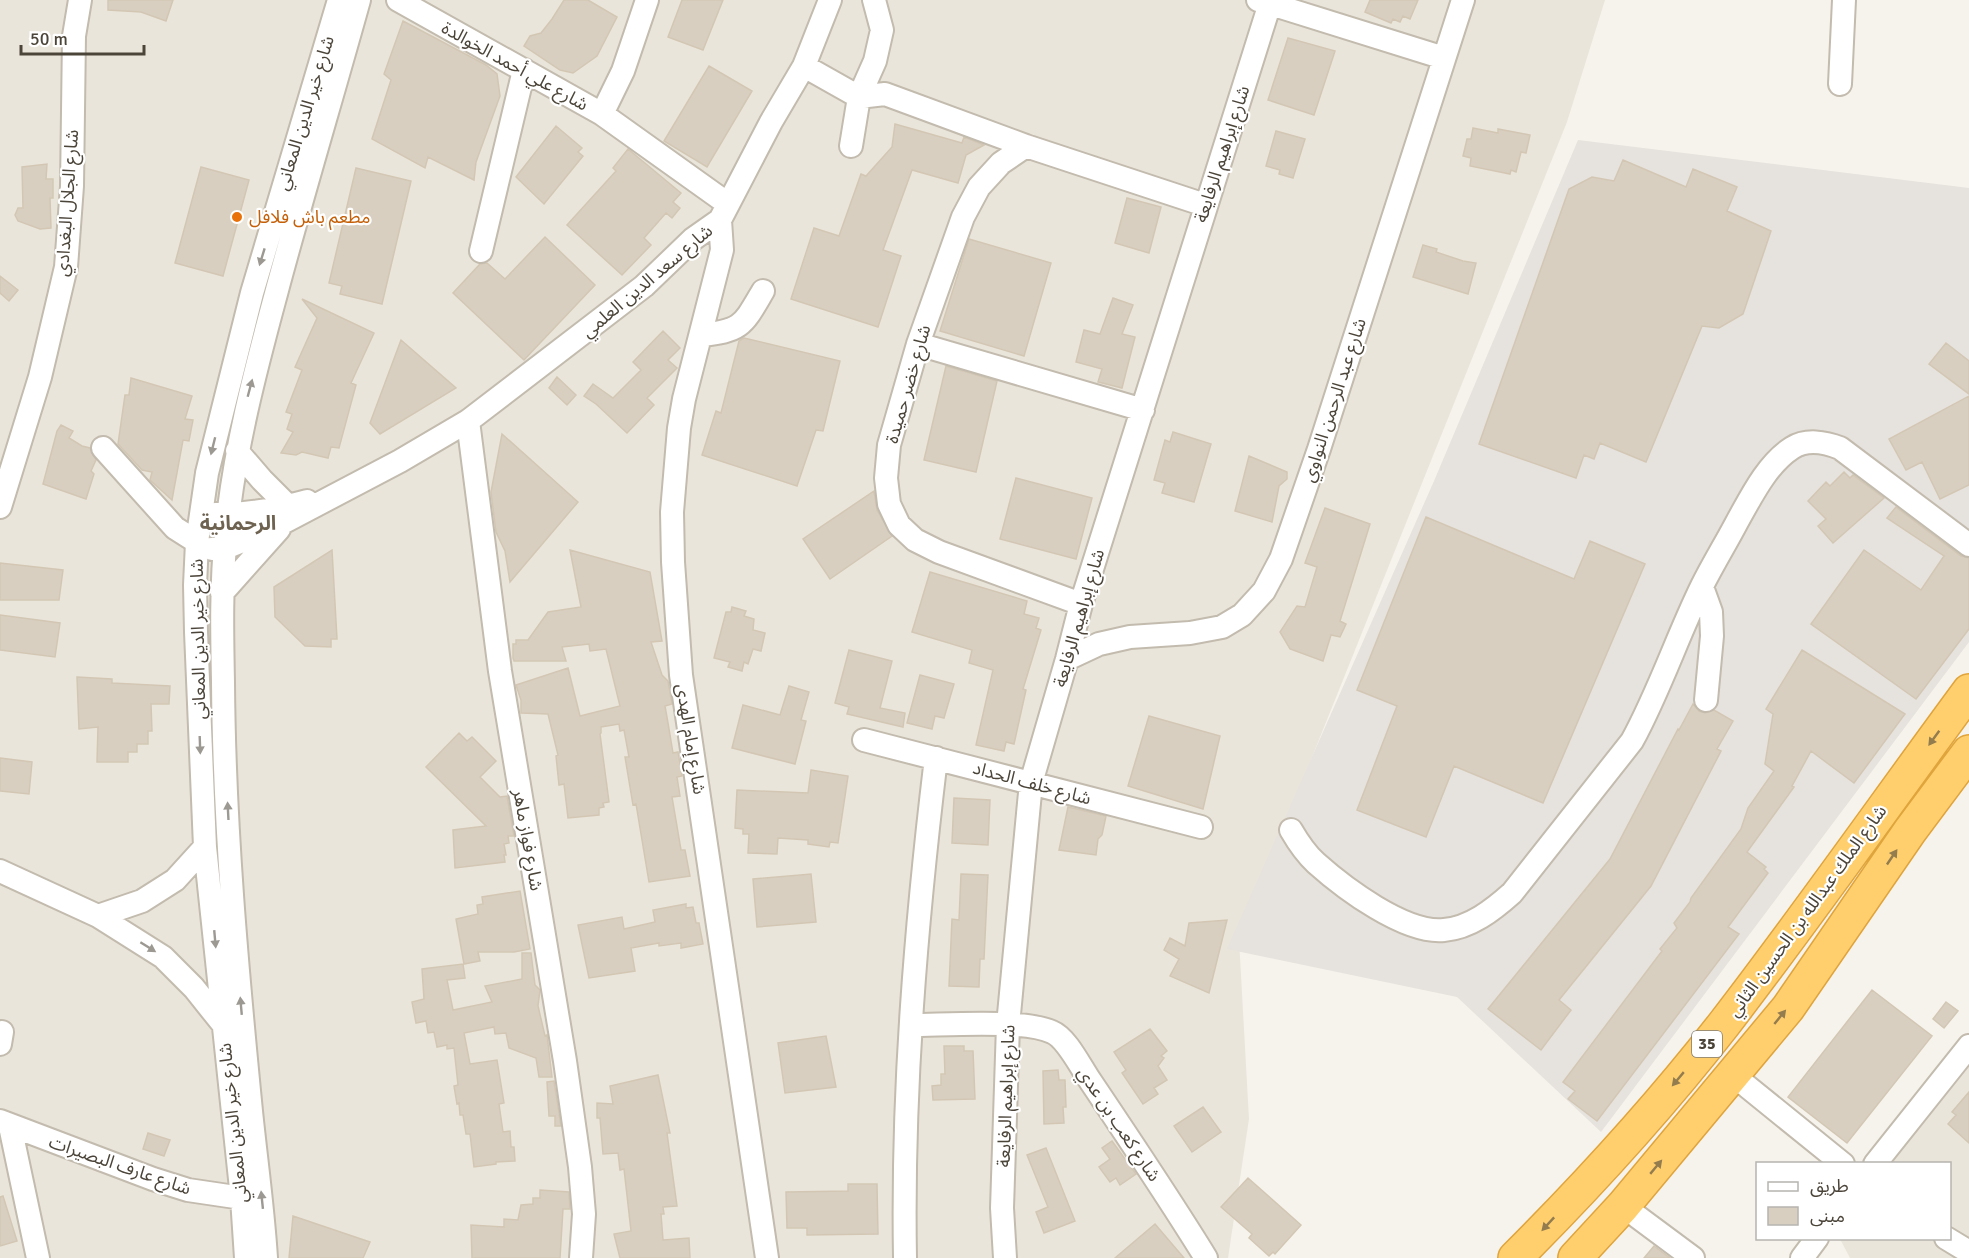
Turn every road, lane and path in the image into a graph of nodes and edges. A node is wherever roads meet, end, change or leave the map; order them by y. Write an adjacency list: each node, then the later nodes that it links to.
1 (80, 0): 29 (street, شارع الجلال البغدادي)
2 (339, 0): 30 (street, شارع خير الدين المعاني, one-way to 30)
3 (359, 0): 28 (street, شارع خير الدين المعاني, one-way to 3)
4 (398, 0): 13 (street, شارع علي أحمد الخوالدة)
5 (647, 0): 16 (street, شارع علي أحمد الخوالدة)
6 (830, 0): 12 (street, شارع سعد الدين العلمي)
7 (874, 0): 15 (street)
8 (1463, 0): 11 (street, شارع عبد الرحمن النواوي)
9 (1844, 0): 14 (street)
10 (1266, 1): 11 (street); 19 (street, شارع إبراهيم الرفايعة)
11 (1444, 58): 39 (street, شارع عبد الرحمن النواوي)
12 (804, 66): 15 (street); 20 (street, شارع سعد الدين العلمي)
13 (524, 70): 16 (street, شارع علي أحمد الخوالدة); 21 (street)
14 (1840, 84)
15 (859, 97): 17 (street); 18 (street)
16 (602, 114): 20 (street, شارع علي أحمد الخوالدة)
17 (851, 146)
18 (1026, 146): 19 (street); 24 (street, شارع خضر حميدة)
19 (1205, 205): 25 (street, شارع إبراهيم الرفايعة)
20 (724, 212): 23 (street, شارع إمام الهدى); 26 (street, شارع سعد الدين العلمي)
21 (481, 250)
22 (763, 291): 23 (street)
23 (701, 335): 68 (street, شارع إمام الهدى)
24 (918, 344): 25 (street); 38 (street, شارع خضر حميدة)
25 (1143, 410): 38 (street, شارع إبراهيم الرفايعة)
26 (468, 421): 32 (street, شارع سعد الدين العلمي); 67 (street, شارع فواز ماهر)
27 (103, 448): 33 (street)
28 (237, 451): 31 (street, شارع خير الدين المعاني); 32 (street)
29 (0, 507)
30 (201, 514): 31 (street); 33 (street, شارع خير الدين المعاني)
31 (228, 514): 32 (street); 35 (street, شارع خير الدين المعاني)
32 (287, 514): 35 (street); 37 (street)
33 (197, 545): 35 (street); 48 (street, شارع خير الدين المعاني, one-way to 48)
34 (1969, 545): 36 (street)
35 (225, 548): 37 (street, شارع خير الدين المعاني)
36 (1702, 587): 41 (street); 47 (street)
37 (222, 593): 66 (street, شارع خير الدين المعاني, one-way to 37)
38 (1081, 604): 39 (street, شارع إبراهيم الرفايعة)
39 (1067, 659): 45 (street, شارع إبراهيم الرفايعة)
40 (1969, 691): 72 (highway, شارع الملك عبدالله بن الحسين الثاني / 35, one-way to 72)
41 (1706, 700)
42 (864, 740): 44 (street, شارع خلف الحداد)
43 (1969, 752): 55 (highway, شارع الملك عبدالله بن الحسين الثاني / 35, one-way to 43)
44 (936, 759): 45 (street, شارع خلف الحداد); 52 (street)
45 (1031, 783): 46 (street, شارع خلف الحداد); 53 (street, شارع إبراهيم الرفايعة)
46 (1201, 827)
47 (1291, 830)
48 (205, 847): 50 (street); 51 (street, شارع خير الدين المعاني, one-way to 51)
49 (0, 871): 50 (street)
50 (98, 916): 51 (street, one-way to 51)
51 (222, 1023): 59 (street, شارع خير الدين المعاني)
52 (911, 1024): 53 (street, شارع كعب بن عدي); 69 (street)
53 (1008, 1024): 70 (street, شارع إبراهيم الرفايعة); 71 (street, شارع كعب بن عدي)
54 (1969, 1046): 58 (street)
55 (1733, 1075): 57 (street); 60 (highway, شارع الملك عبدالله بن الحسين الثاني / 35, one-way to 55)
56 (5, 1124): 59 (street, شارع عارف البصيرات); 64 (street)
57 (1841, 1162)
58 (1877, 1162)
59 (242, 1198): 65 (street, شارع خير الدين المعاني)
60 (1623, 1206): 73 (highway, شارع الملك عبدالله بن الحسين الثاني / 35); 74 (street)
61 (1815, 1240): 75 (street)
62 (1948, 1240): 63 (street)
63 (1969, 1252)
64 (38, 1258)
65 (246, 1258)
66 (266, 1258)
67 (581, 1258)
68 (768, 1258)
69 (905, 1258)
70 (1005, 1258)
71 (1206, 1258)
72 (1515, 1258)
73 (1575, 1258)
74 (1694, 1258)
75 (1802, 1258)

